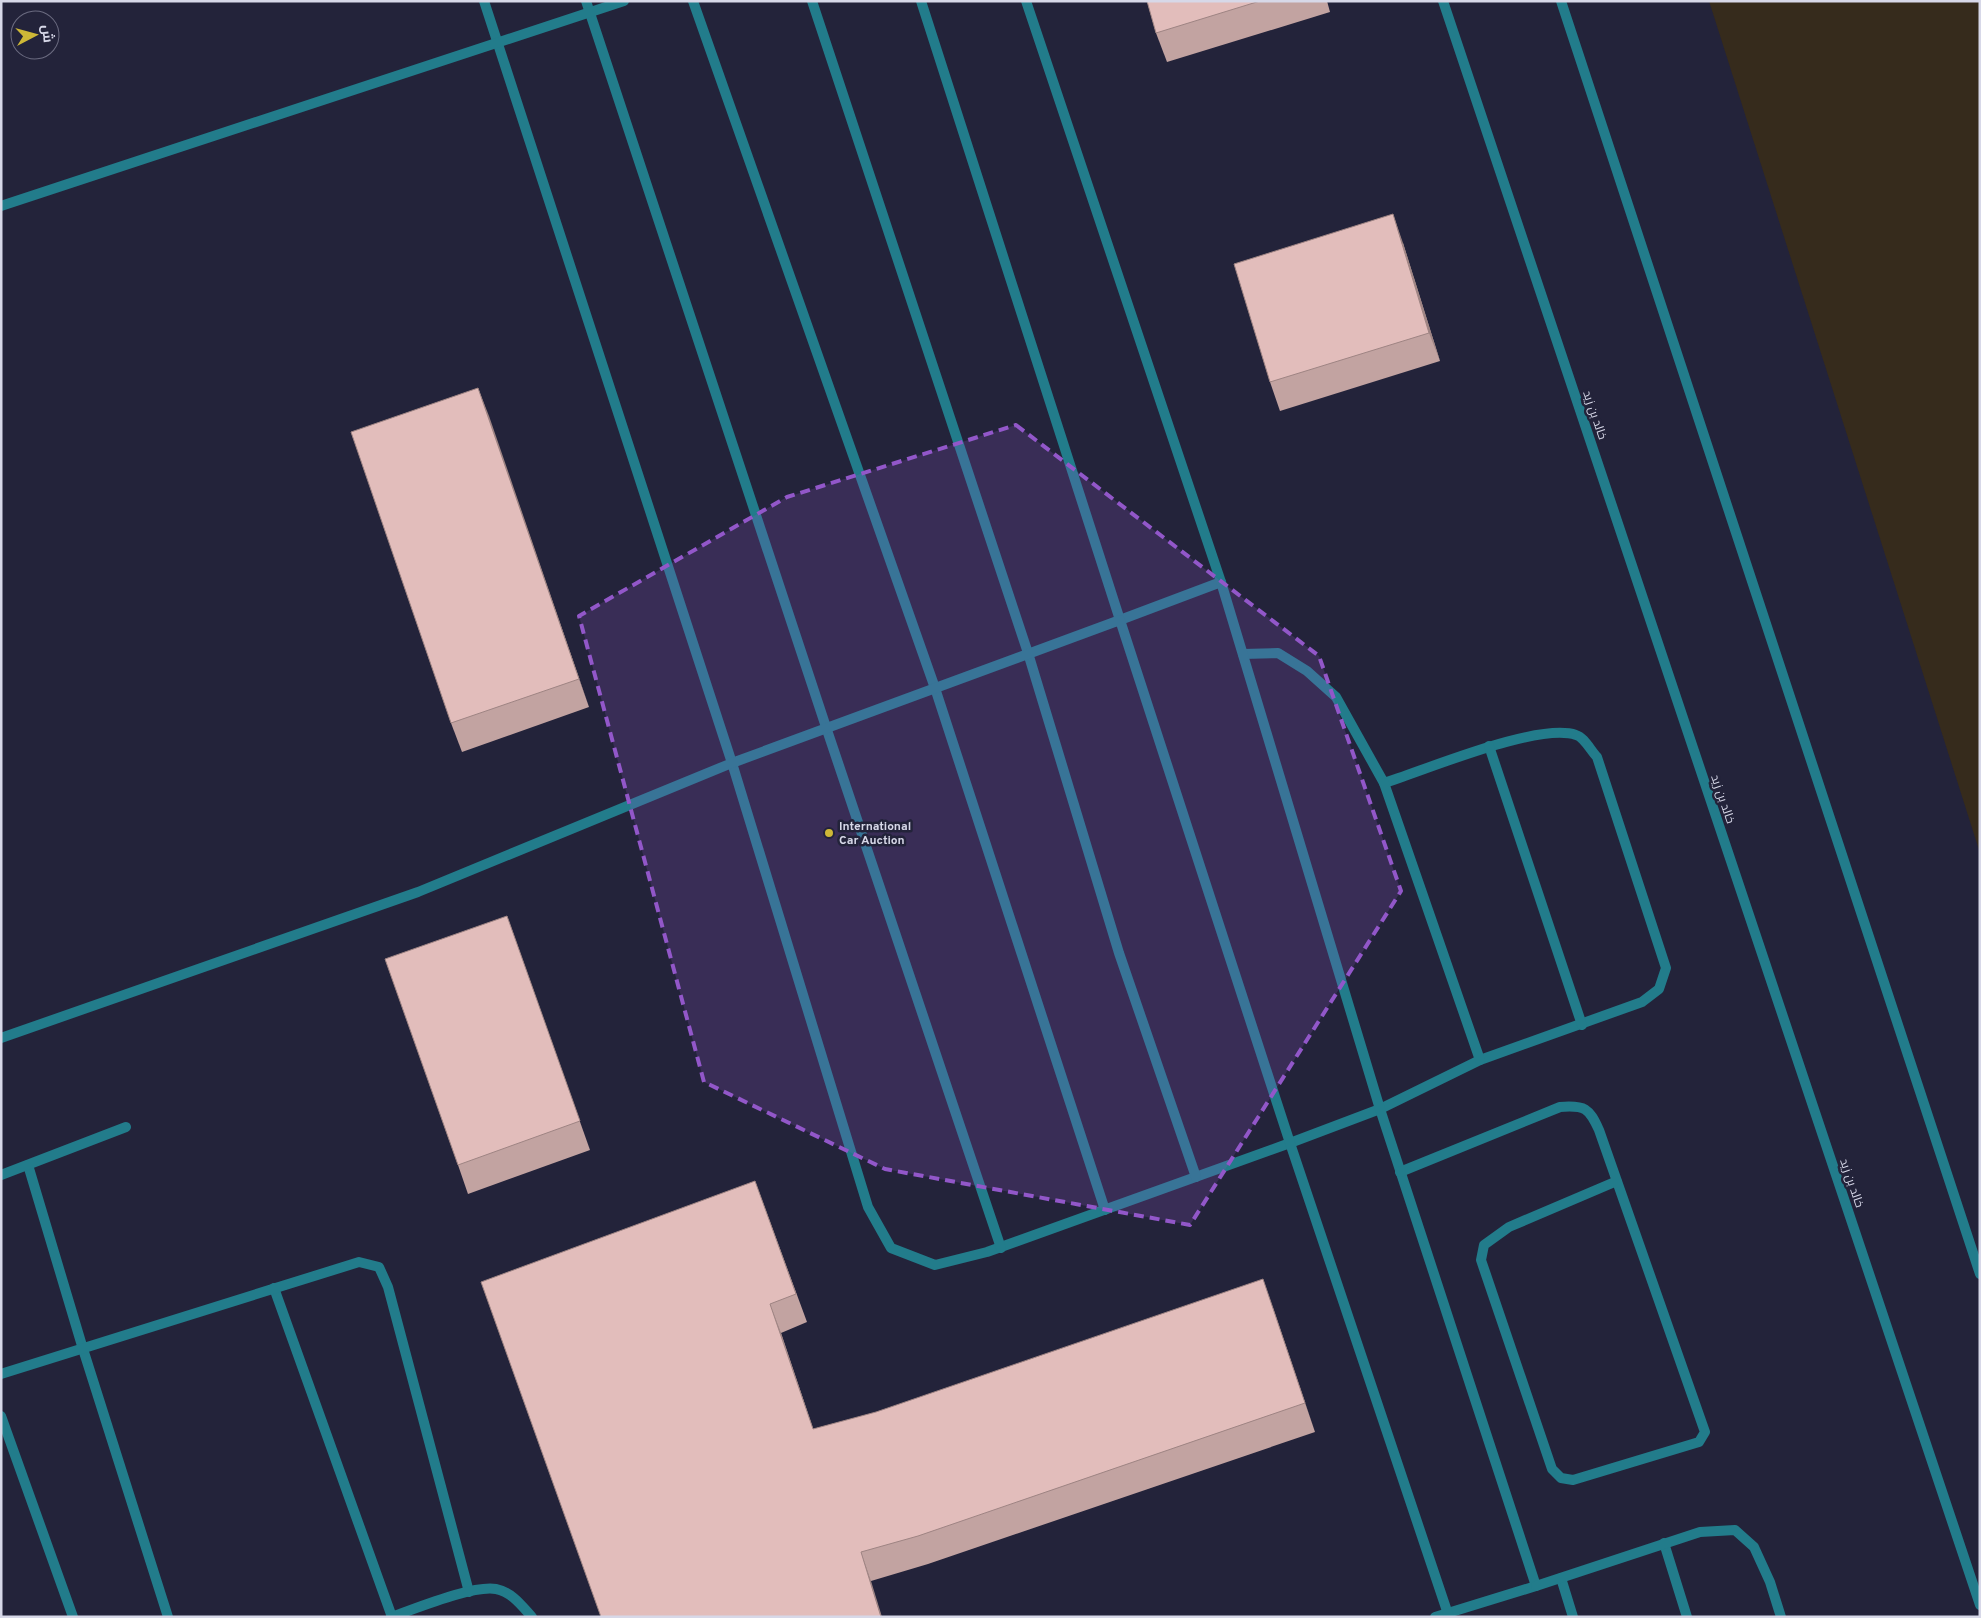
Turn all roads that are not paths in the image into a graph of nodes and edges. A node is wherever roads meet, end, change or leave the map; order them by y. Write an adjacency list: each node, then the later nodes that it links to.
1 (484, 1): 11 (street)
2 (586, 1): 10 (street)
3 (624, 1): 10 (street)
4 (692, 1): 17 (street)
5 (812, 1): 15 (street)
6 (921, 1): 14 (street)
7 (1026, 1): 13 (street)
8 (1443, 1): 44 (street, خالد بن زيد)
9 (1561, 1): 35 (street)
10 (590, 13): 11 (street); 18 (street)
11 (498, 44): 12 (street); 20 (street)
12 (1, 206)
13 (1221, 582): 14 (street); 16 (street)
14 (1120, 620): 15 (street); 27 (street)
15 (1028, 653): 17 (street); 31 (street)
16 (1243, 654): 21 (street); 25 (street)
17 (935, 688): 18 (street); 33 (street)
18 (826, 727): 20 (street); 34 (street)
19 (1489, 746): 21 (street); 22 (street); 22 (street)
20 (732, 763): 23 (street); 34 (street)
21 (1384, 783): 24 (street)
22 (1582, 1025): 24 (street)
23 (1, 1038)
24 (1480, 1060): 25 (street)
25 (1380, 1109): 27 (street); 29 (street)
26 (126, 1126): 28 (street)
27 (1290, 1144): 31 (street); 45 (street)
28 (28, 1165): 30 (street); 37 (street)
29 (1400, 1172): 32 (street); 42 (street)
30 (1, 1176)
31 (1196, 1177): 33 (street)
32 (1617, 1181): 32 (street)
33 (1105, 1210): 34 (street)
34 (1001, 1248)
35 (1980, 1274)
36 (274, 1288): 37 (street); 43 (street); 48 (street)
37 (83, 1349): 38 (street); 47 (street)
38 (1, 1374)
39 (1, 1416): 46 (street)
40 (1664, 1543): 41 (street); 52 (street); 53 (street)
41 (1561, 1578): 42 (street); 51 (street)
42 (1536, 1586): 45 (street)
43 (469, 1592): 48 (street); 49 (street)
44 (1980, 1605)
45 (1449, 1615): 50 (street)
46 (73, 1617)
47 (168, 1617)
48 (392, 1617)
49 (532, 1617)
50 (1435, 1617)
51 (1573, 1617)
52 (1687, 1617)
53 (1781, 1617)

